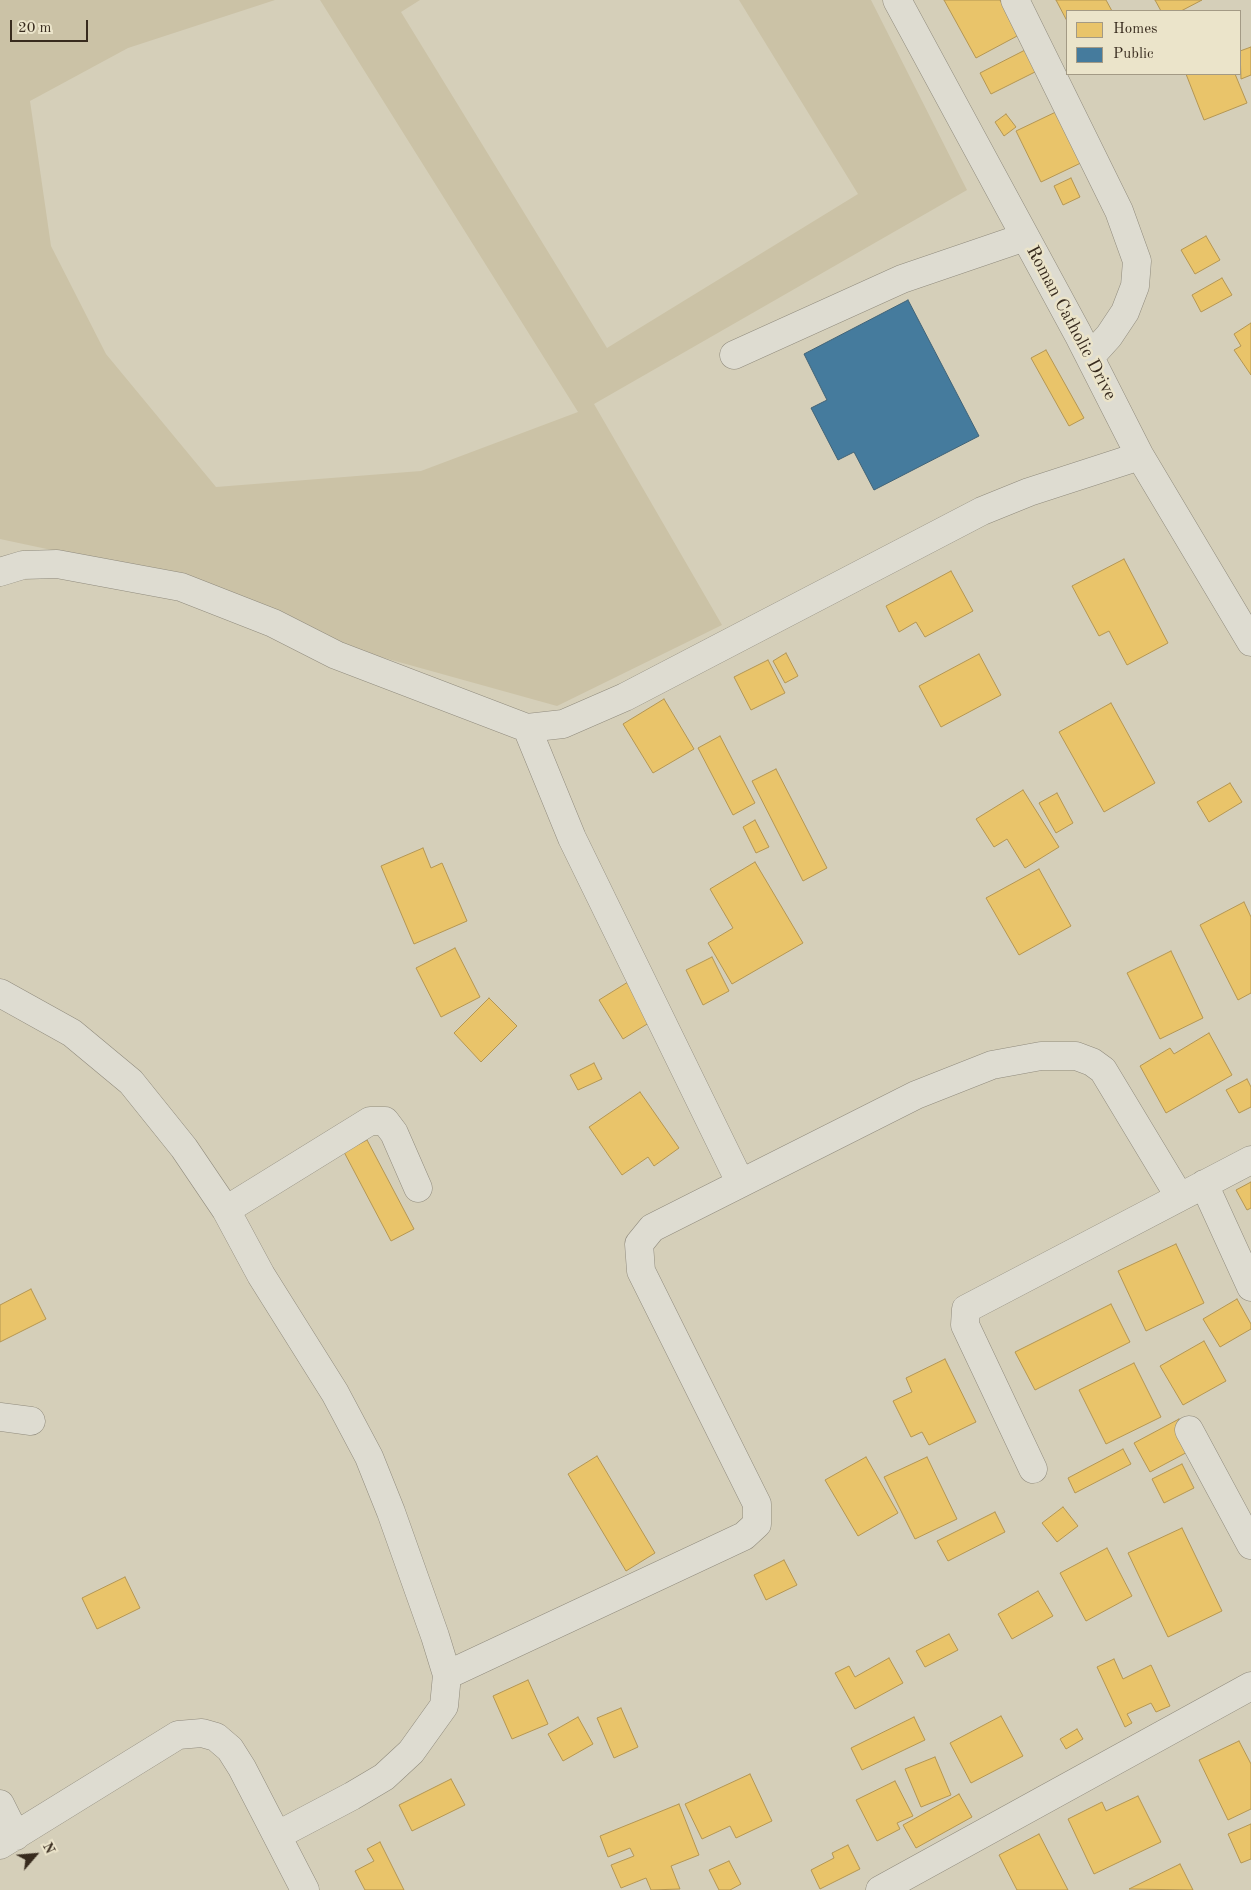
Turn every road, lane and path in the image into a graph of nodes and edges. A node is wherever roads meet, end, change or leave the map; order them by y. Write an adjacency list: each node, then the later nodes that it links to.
1 (897, 0): 3 (street, Roman Catholic Drive)
2 (1015, 0): 5 (street)
3 (1025, 237): 4 (street); 5 (street, Roman Catholic Drive)
4 (734, 354)
5 (1090, 358): 6 (street, Roman Catholic Drive)
6 (1140, 456): 8 (street, Roman Catholic Drive); 9 (street)
7 (0, 572): 9 (street)
8 (1251, 642)
9 (527, 728): 12 (street)
10 (0, 993): 16 (street)
11 (1251, 1160): 13 (street)
12 (740, 1182): 15 (street); 23 (street)
13 (1204, 1184): 15 (street); 17 (street)
14 (418, 1188): 16 (street)
15 (1179, 1196): 21 (street)
16 (226, 1210): 23 (street)
17 (1251, 1287)
18 (0, 1417): 19 (street)
19 (31, 1421)
20 (1189, 1430): 22 (street)
21 (1033, 1469)
22 (1251, 1545)
23 (447, 1675): 26 (street)
24 (1251, 1686): 29 (street)
25 (0, 1804): 27 (street)
26 (278, 1835): 27 (street); 28 (street)
27 (8, 1840)
28 (305, 1890)
29 (880, 1890)

